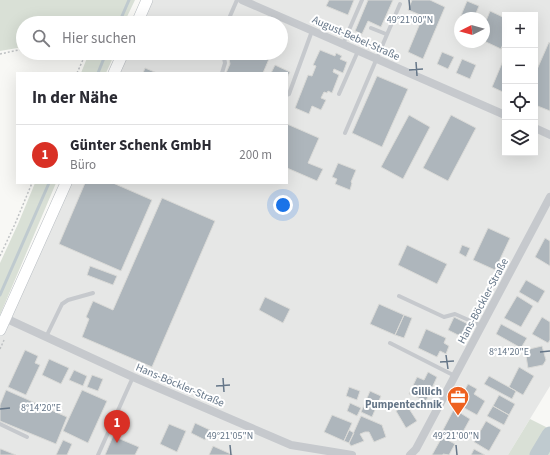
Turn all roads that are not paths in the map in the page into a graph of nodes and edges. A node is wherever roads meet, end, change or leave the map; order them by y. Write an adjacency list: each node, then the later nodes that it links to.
1 (147, 0): 6 (main road)
2 (237, 0): 7 (lane)
3 (242, 0): 8 (street, August-Bebel-Straße)
4 (362, 0): 13 (lane)
5 (400, 4): 12 (lane)
6 (139, 16)
7 (230, 16)
8 (279, 16)
9 (288, 20): 11 (street, August-Bebel-Straße)
10 (371, 28): 12 (lane)
11 (312, 30): 13 (street, August-Bebel-Straße); 20 (lane)
12 (386, 34): 15 (lane)
13 (343, 44): 14 (street, August-Bebel-Straße)
14 (358, 51): 15 (street, August-Bebel-Straße); 21 (lane)
15 (376, 58): 22 (street, August-Bebel-Straße); 24 (lane)
16 (120, 60): 18 (main road)
17 (224, 60): 19 (lane)
18 (114, 72)
19 (222, 72)
20 (288, 94)
21 (339, 94)
22 (502, 114)
23 (538, 129): 25 (street)
24 (345, 133)
25 (550, 135)
26 (66, 184): 30 (main road)
27 (550, 197): 31 (street, Hans-Böckler-Straße)
28 (93, 293): 33 (lane)
29 (399, 296): 31 (lane)
30 (5, 318): 32 (main road); 33 (street, Hans-Böckler-Straße)
31 (482, 326): 36 (street, Hans-Böckler-Straße)
32 (0, 330)
33 (46, 337): 35 (street, Hans-Böckler-Straße)
34 (390, 343): 36 (lane)
35 (133, 376): 39 (lane); 40 (street, Hans-Böckler-Straße)
36 (454, 376): 41 (street, Hans-Böckler-Straße)
37 (0, 424): 38 (lane)
38 (27, 437)
39 (98, 455)
40 (352, 455)
41 (410, 455)

